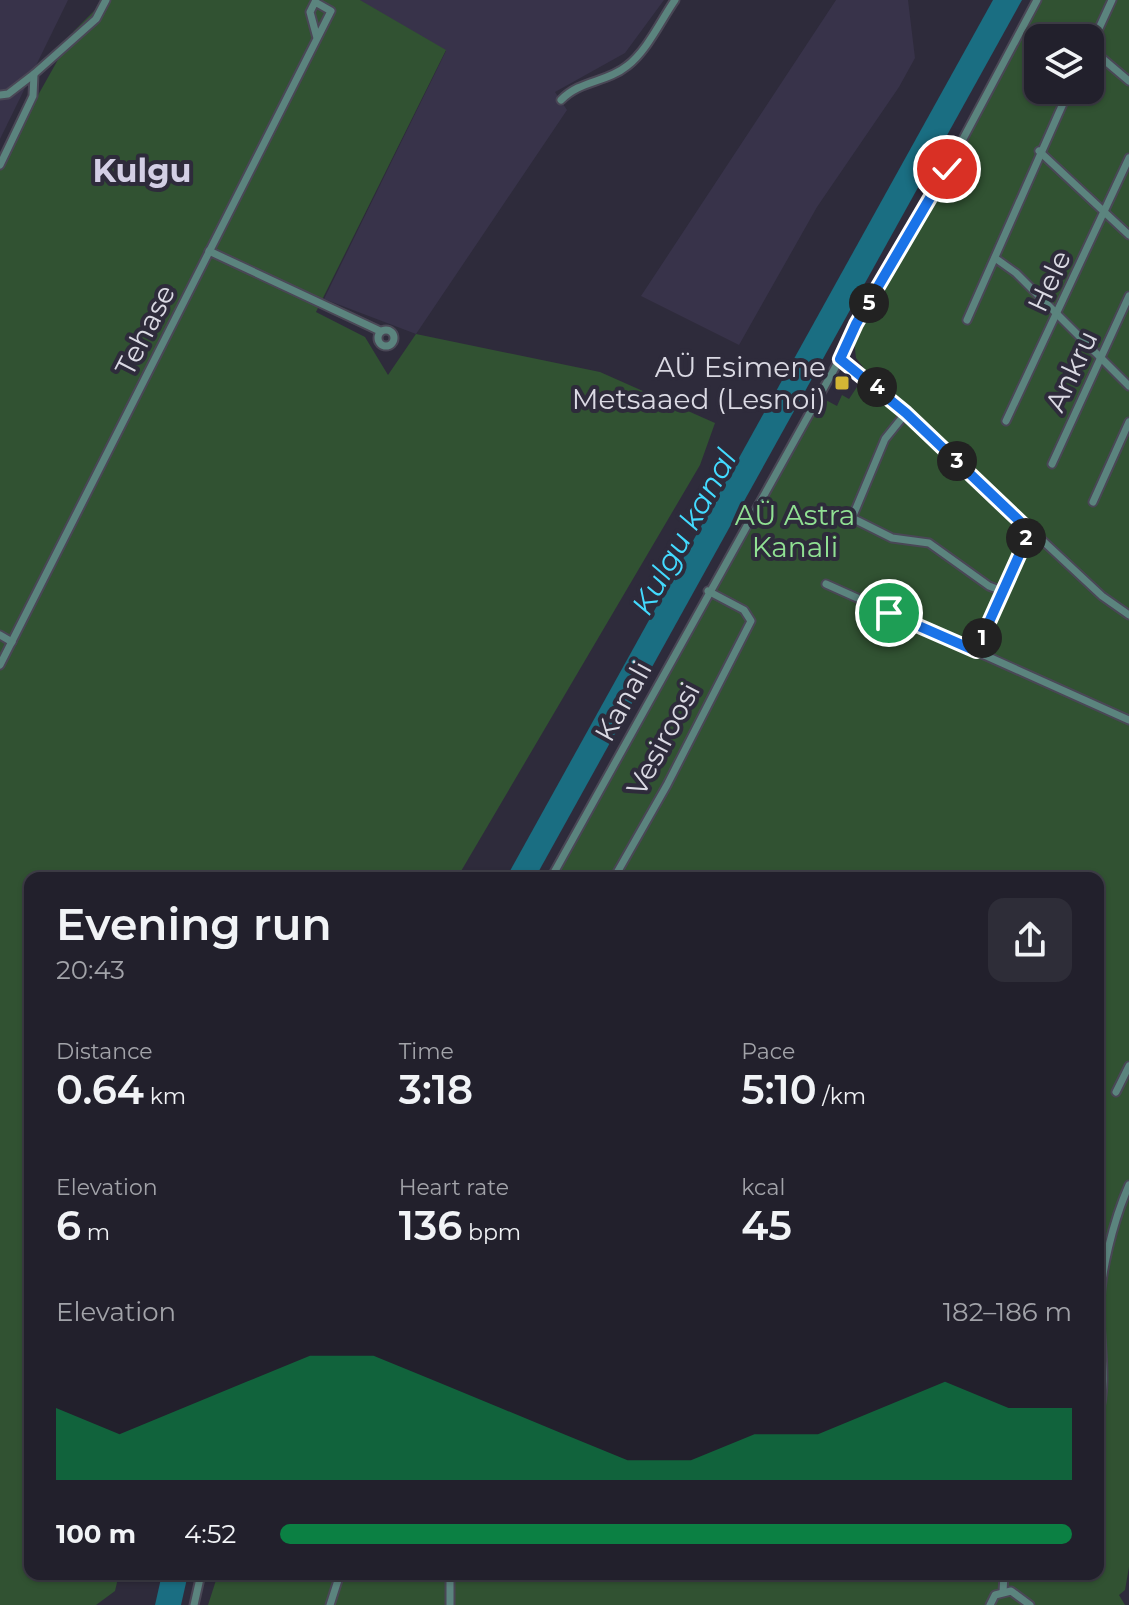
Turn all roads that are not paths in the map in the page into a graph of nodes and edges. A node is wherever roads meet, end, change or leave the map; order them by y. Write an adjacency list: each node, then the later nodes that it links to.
1 (106, 0): 8 (street)
2 (675, 0): 11 (street)
3 (1037, 0): 24 (street, Kanali)
4 (1112, 0): 5 (street)
5 (1101, 24)
6 (317, 38): 18 (street, Tehase)
7 (1104, 60): 9 (street)
8 (34, 74): 10 (street); 15 (street)
9 (1129, 81)
10 (0, 95)
11 (561, 100)
12 (1062, 104): 13 (street)
13 (1039, 151): 16 (street); 19 (street)
14 (1129, 158): 16 (street, Hele)
15 (0, 165)
16 (1104, 211): 17 (street); 21 (street, Hele)
17 (1129, 235)
18 (209, 251): 23 (street); 38 (street, Tehase)
19 (995, 258): 21 (street); 22 (street)
20 (1129, 296): 25 (street, Ankru)
21 (1058, 316): 25 (street); 28 (street, Hele)
22 (967, 320)
23 (380, 331)
24 (840, 359): 27 (street); 34 (street, Kanali)
25 (1102, 359): 26 (street); 30 (street, Ankru)
26 (1129, 386)
27 (906, 413): 32 (street); 35 (street)
28 (1006, 421)
29 (1129, 422): 31 (street)
30 (1052, 464)
31 (1093, 502)
32 (1030, 531): 35 (street); 36 (street)
33 (826, 584): 39 (street)
34 (708, 591): 42 (street, Kanali); 43 (street, Vesiroosi)
35 (1002, 591): 39 (street)
36 (1129, 615)
37 (0, 635): 38 (street)
38 (12, 642): 40 (street, Tehase)
39 (976, 651): 41 (street)
40 (0, 665)
41 (1129, 720)
42 (554, 872)
43 (617, 872)
44 (1129, 1066): 45 (street)
45 (1116, 1092)
46 (1129, 1185): 47 (street)
47 (1104, 1283)
48 (1104, 1339): 49 (street)
49 (1104, 1361)
50 (200, 1580): 55 (street)
51 (338, 1580): 56 (street)
52 (450, 1580): 57 (street)
53 (1004, 1580): 54 (street)
54 (1003, 1592): 58 (street); 59 (street)
55 (194, 1605)
56 (330, 1605)
57 (450, 1605)
58 (990, 1605)
59 (1030, 1605)

